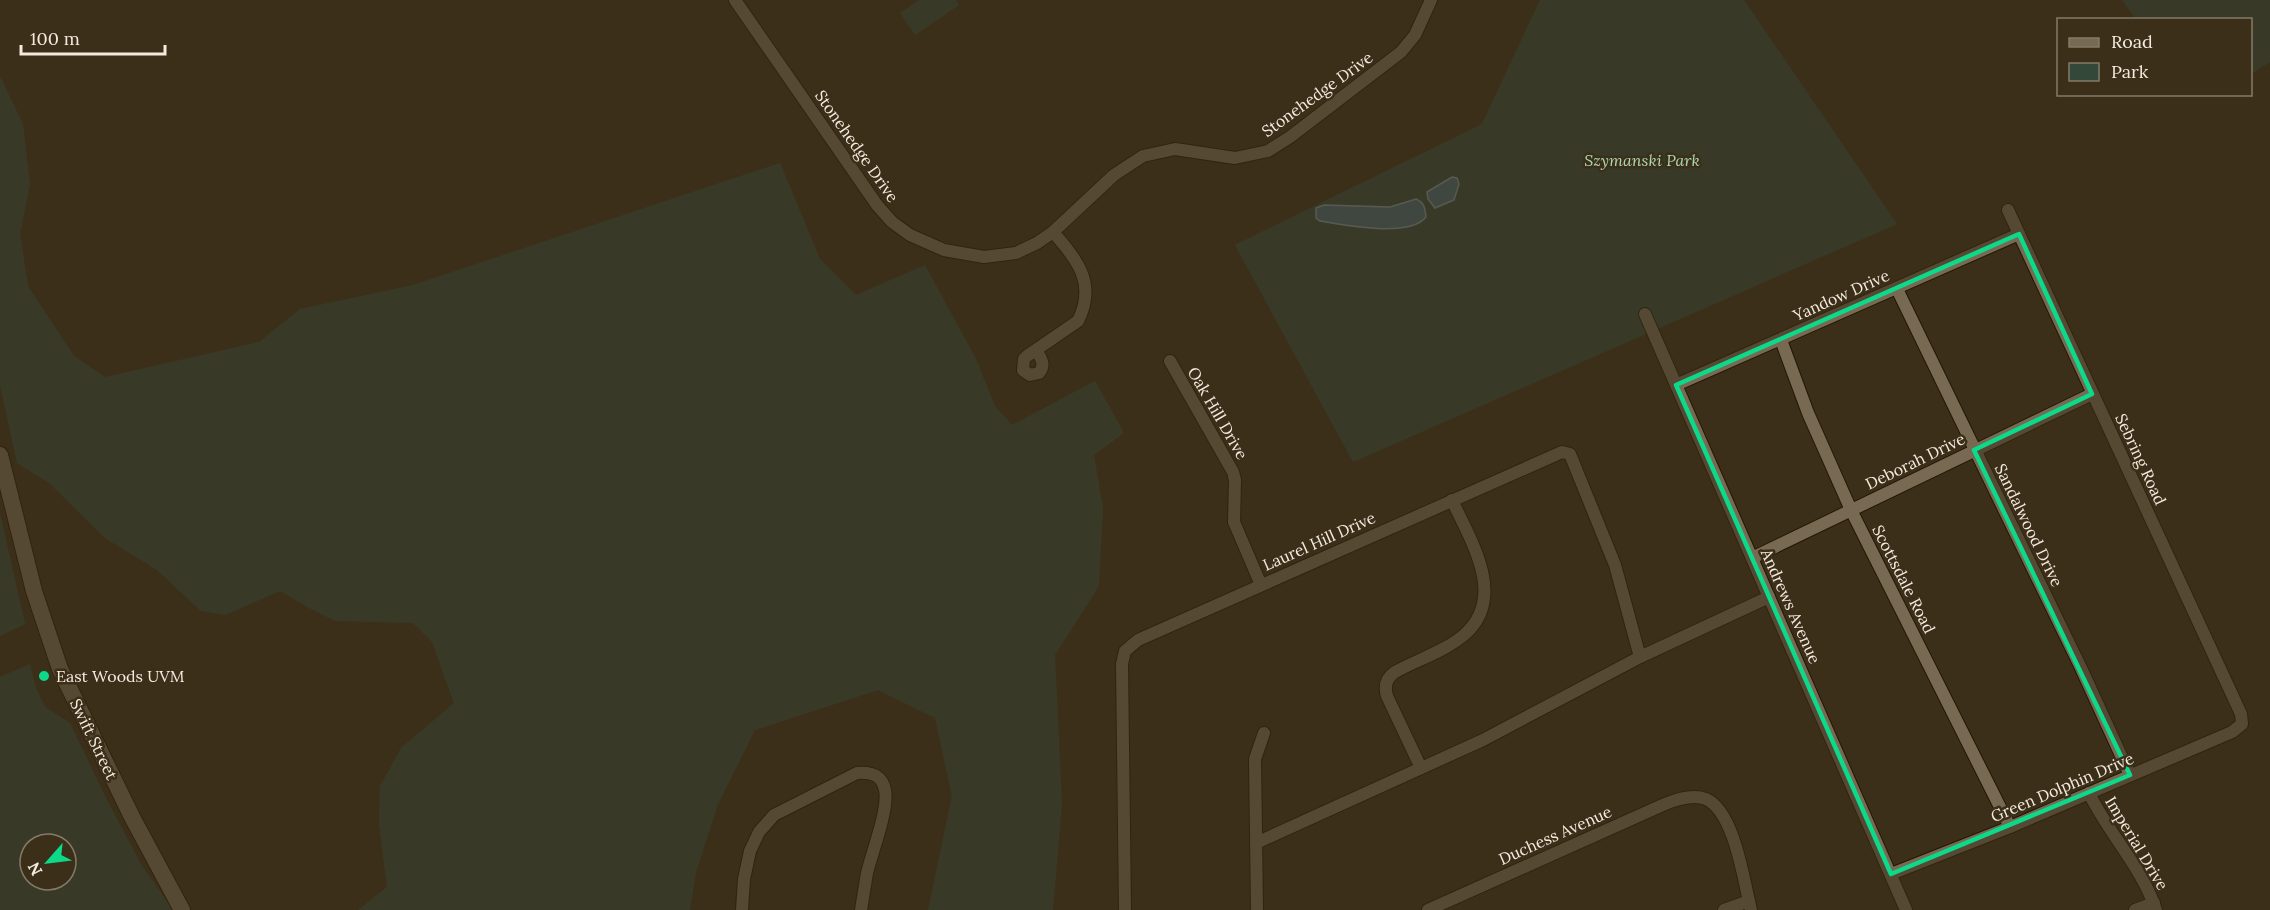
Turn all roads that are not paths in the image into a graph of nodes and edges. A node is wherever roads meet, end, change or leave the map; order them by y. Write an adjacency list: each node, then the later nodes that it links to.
1 (735, 0): 4 (street, Stonehedge Drive)
2 (1431, 0): 4 (street, Stonehedge Drive)
3 (2008, 210): 5 (street, Sebring Road)
4 (1053, 232): 9 (street)
5 (2019, 234): 6 (street, Yandow Drive); 12 (street, Sebring Road)
6 (1897, 289): 8 (street, Yandow Drive); 13 (street, Sandalwood Drive)
7 (1645, 314): 11 (street, Andrews Avenue)
8 (1781, 340): 11 (street, Yandow Drive); 16 (street, Scottsdale Road)
9 (1036, 350)
10 (1170, 361): 18 (street, Oak Hill Drive)
11 (1676, 385): 17 (street, Andrews Avenue)
12 (2092, 393): 13 (street, Deborah Drive); 21 (street, Sebring Road)
13 (1974, 450): 16 (street, Deborah Drive); 24 (street, Sandalwood Drive)
14 (0, 455): 31 (street, Swift Street)
15 (1452, 500): 18 (street, Laurel Hill Drive); 20 (street, Laurel Hill Drive); 23 (street)
16 (1851, 510): 17 (street, Deborah Drive); 26 (street, Scottsdale Road)
17 (1752, 558): 19 (street, Andrews Avenue)
18 (1261, 585): 34 (street, Laurel Hill Drive)
19 (1769, 597): 20 (street); 28 (street, Andrews Avenue)
20 (1640, 657): 23 (street)
21 (2242, 724): 24 (street, Green Dolphin Drive)
22 (1264, 733): 27 (street)
23 (1421, 768): 27 (street)
24 (2130, 775): 25 (street, Green Dolphin Drive)
25 (2089, 793): 26 (street, Green Dolphin Drive); 30 (street, Imperial Drive)
26 (2010, 827): 28 (street, Green Dolphin Drive)
27 (1256, 843): 35 (street)
28 (1891, 874): 38 (street, Andrews Avenue)
29 (1750, 905): 36 (street, Duchess Avenue); 37 (street)
30 (2155, 907): 39 (street)
31 (182, 910)
32 (742, 910): 33 (street)
33 (861, 910)
34 (1125, 910)
35 (1257, 910)
36 (1428, 910)
37 (1724, 910)
38 (1906, 910)
39 (2135, 910)

